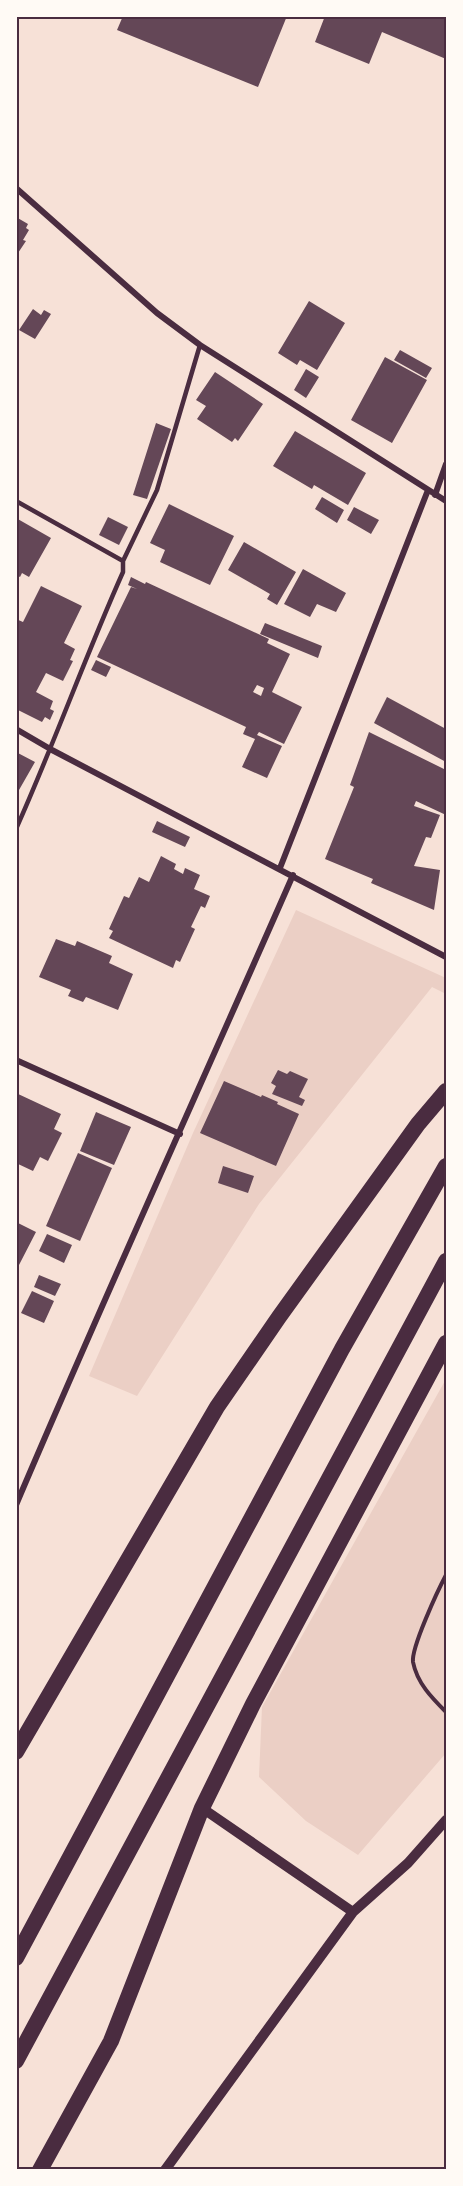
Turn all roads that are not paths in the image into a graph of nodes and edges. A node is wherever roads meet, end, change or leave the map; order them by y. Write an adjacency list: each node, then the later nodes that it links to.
1 (16, 188): 2 (street)
2 (201, 345): 4 (street); 8 (lane)
3 (447, 464): 5 (street)
4 (428, 490): 5 (street); 12 (street)
5 (435, 495): 7 (street)
6 (16, 501): 8 (lane)
7 (447, 501)
8 (123, 561): 10 (lane)
9 (16, 729): 10 (street)
10 (52, 750): 11 (lane); 12 (street)
11 (16, 829)
12 (280, 868): 13 (street)
13 (293, 875): 14 (street); 17 (street)
14 (447, 957)
15 (16, 1060): 17 (street)
16 (447, 1091): 22 (highway)
17 (180, 1134): 21 (street)
18 (447, 1166): 26 (highway)
19 (447, 1261): 27 (highway)
20 (447, 1343): 23 (highway)
21 (16, 1505)
22 (16, 1752)
23 (202, 1808): 25 (street); 28 (highway)
24 (447, 1820): 25 (street)
25 (353, 1912): 29 (street)
26 (16, 1958)
27 (16, 2061)
28 (40, 2169)
29 (165, 2169)

